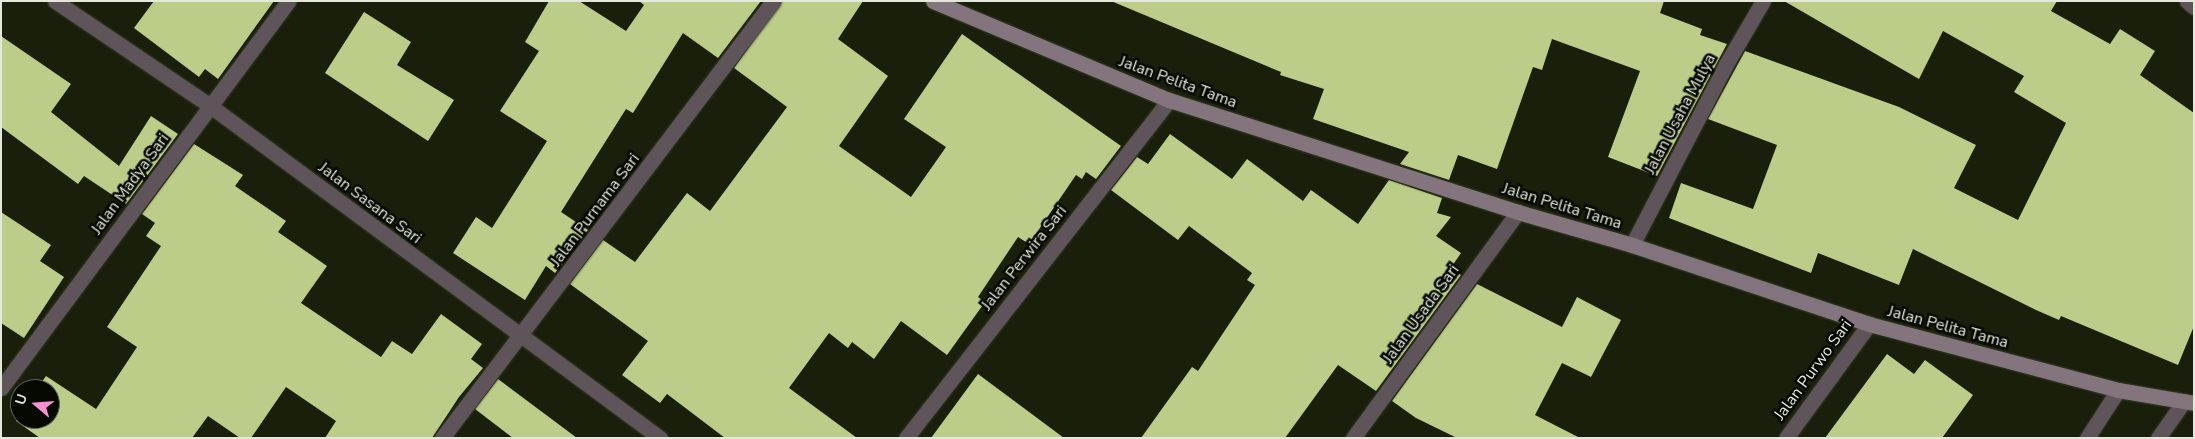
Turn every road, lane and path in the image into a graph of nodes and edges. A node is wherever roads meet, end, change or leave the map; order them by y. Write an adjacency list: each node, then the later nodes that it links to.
1 (55, 1): 9 (street, Jalan Sasana Sari)
2 (288, 1): 9 (street, Jalan Madya Sari)
3 (773, 1): 13 (street, Jalan Purnama Sari)
4 (934, 1): 8 (street, Jalan Pelita Tama)
5 (1763, 1): 11 (street, Jalan Usaha Mulya)
6 (2187, 1): 7 (street)
7 (2194, 8)
8 (1169, 100): 10 (street, Jalan Pelita Tama); 19 (street, Jalan Perwira Sari)
9 (209, 105): 13 (street, Jalan Sasana Sari); 14 (street, Jalan Madya Sari)
10 (1518, 212): 11 (street, Jalan Pelita Tama); 20 (street, Jalan Usada Sari)
11 (1632, 245): 12 (street, Jalan Pelita Tama)
12 (1869, 324): 15 (street, Jalan Pelita Tama); 21 (street, Jalan Purwo Sari)
13 (521, 337): 17 (street, Jalan Purnama Sari); 18 (street, Jalan Sasana Sari)
14 (1, 388)
15 (2118, 390): 16 (street, Jalan Pelita Tama); 22 (street)
16 (2189, 402): 23 (street)
17 (442, 438)
18 (660, 438)
19 (906, 438)
20 (1353, 438)
21 (1786, 438)
22 (2087, 438)
23 (2158, 438)

